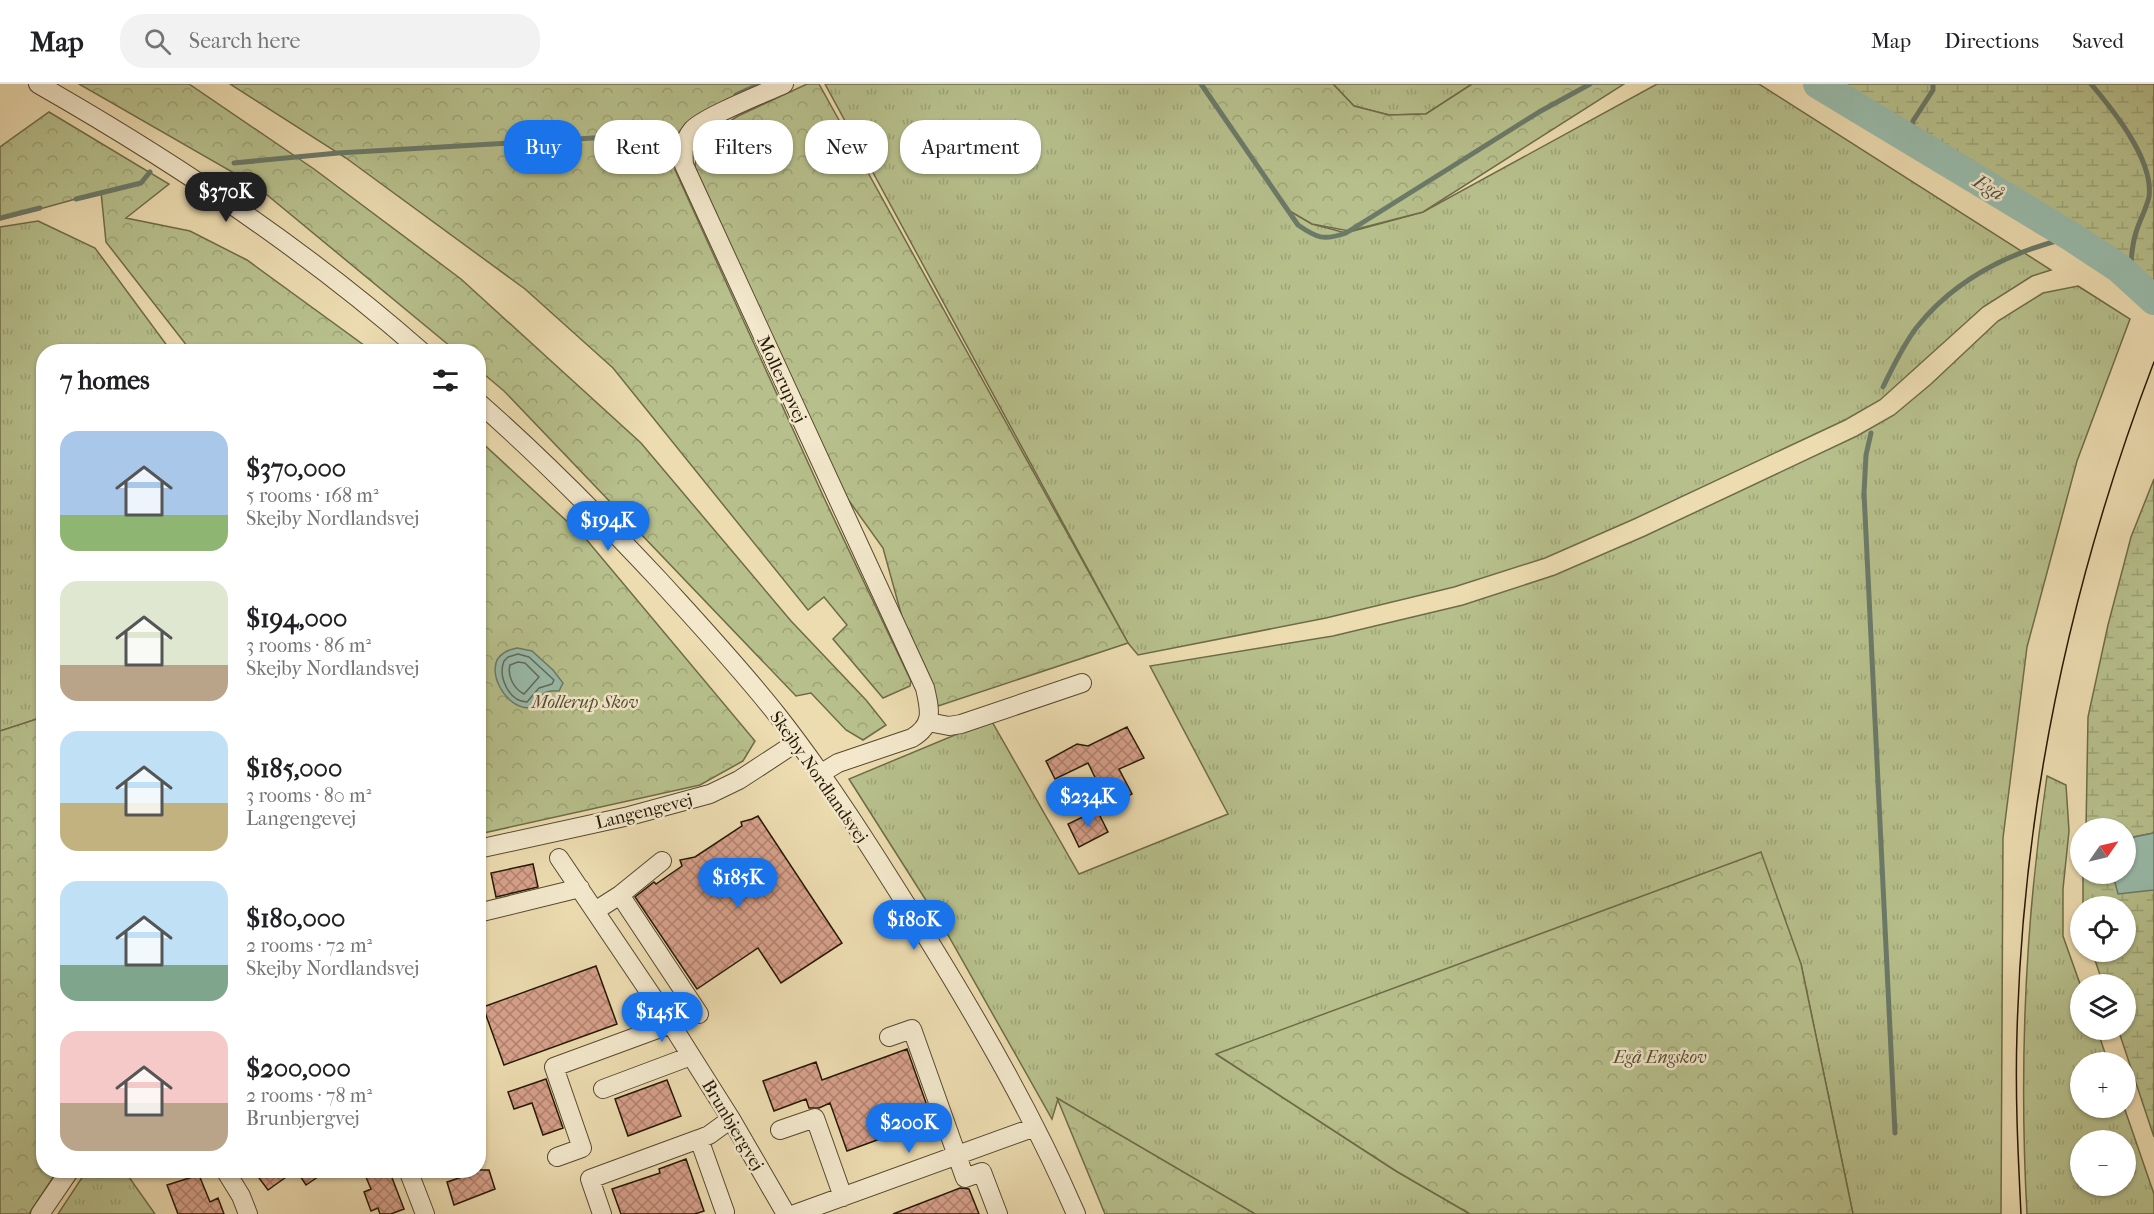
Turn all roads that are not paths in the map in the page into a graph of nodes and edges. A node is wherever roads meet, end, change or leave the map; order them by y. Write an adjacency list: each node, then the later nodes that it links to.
1 (38, 84): 3 (street)
2 (784, 84): 6 (street, Mollerupvej)
3 (413, 344)
4 (486, 409): 7 (street, Skejby Nordlandsvej)
5 (1082, 683): 6 (street)
6 (928, 722): 8 (street)
7 (797, 742): 8 (street, Skejby Nordlandsvej); 9 (street, Langengevej)
8 (820, 774): 22 (street, Skejby Nordlandsvej)
9 (486, 847)
10 (559, 858): 12 (street, Brunbjergvej)
11 (662, 861): 13 (street)
12 (580, 888): 14 (street); 15 (street, Brunbjergvej)
13 (620, 895): 15 (street); 16 (street)
14 (486, 911)
15 (595, 911): 17 (street, Brunbjergvej)
16 (699, 1014)
17 (671, 1024): 19 (street, Brunbjergvej); 26 (street)
18 (889, 1037): 25 (street)
19 (691, 1056): 20 (street); 21 (street, Brunbjergvej)
20 (603, 1089)
21 (731, 1119): 24 (street); 36 (street, Brunbjergvej)
22 (1035, 1127): 25 (street); 39 (street, Skejby Nordlandsvej)
23 (780, 1130): 30 (street)
24 (699, 1139): 31 (street); 35 (street)
25 (957, 1155): 30 (street); 38 (street)
26 (557, 1157)
27 (65, 1178): 32 (street)
28 (230, 1178): 33 (street)
29 (411, 1178): 34 (street)
30 (843, 1197): 37 (street)
31 (725, 1212)
32 (40, 1214)
33 (248, 1214)
34 (425, 1214)
35 (602, 1214)
36 (786, 1214)
37 (795, 1214)
38 (998, 1214)
39 (1076, 1214)

